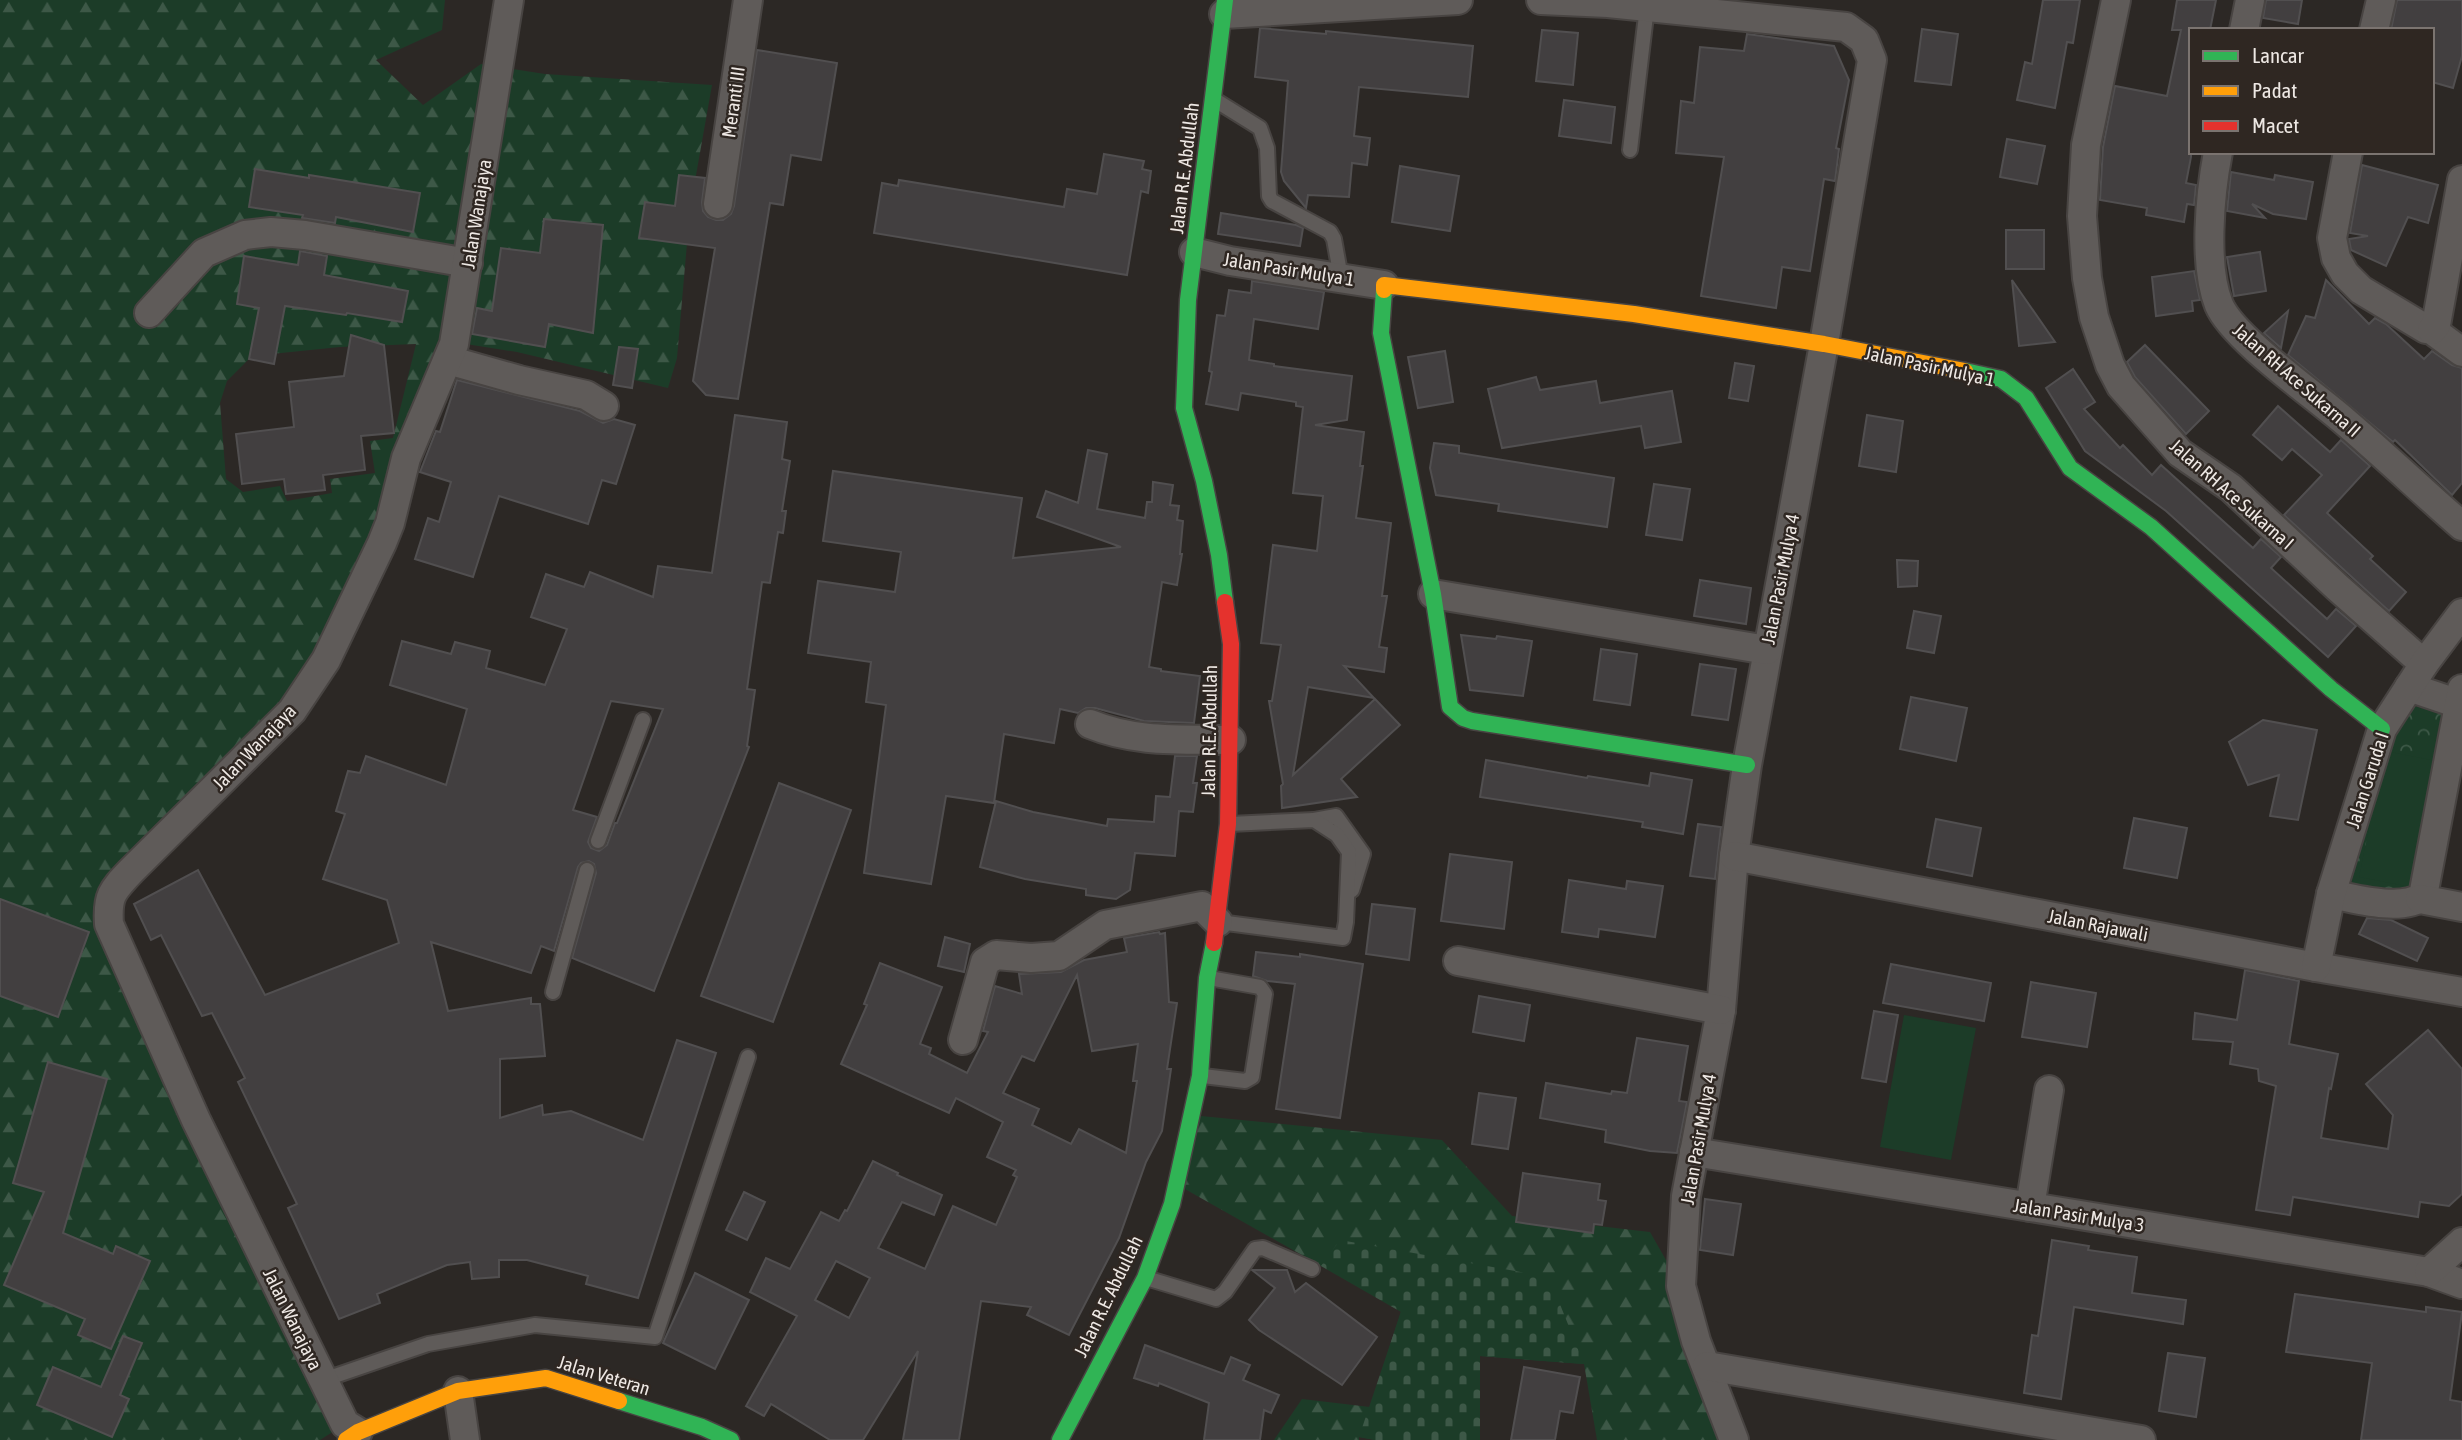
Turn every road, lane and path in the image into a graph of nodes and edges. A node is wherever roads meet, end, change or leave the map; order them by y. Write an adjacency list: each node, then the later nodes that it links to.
1 (509, 0): 20 (street, Jalan Wanajaya)
2 (748, 0): 18 (street, Meranti III)
3 (1458, 0): 9 (street)
4 (1541, 0): 8 (street, Jalan Pasir Mulya 4)
5 (2116, 0): 33 (street, Jalan RH Ace Sukarna I)
6 (2250, 0): 11 (street)
7 (2381, 0): 12 (street)
8 (1608, 1): 10 (street, Jalan Pasir Mulya 4)
9 (1225, 7): 13 (main road, Jalan R.E. Abdullah)
10 (1647, 8): 14 (lane); 25 (street, Jalan Pasir Mulya 4)
11 (2244, 28)
12 (2374, 28)
13 (1214, 100): 19 (main road, Jalan R.E. Abdullah); 21 (lane)
14 (1630, 150)
15 (2218, 154): 29 (street, Jalan RH Ace Sukarna II)
16 (2347, 154): 24 (street)
17 (2462, 180): 24 (street)
18 (718, 204)
19 (1194, 252): 21 (street, Jalan Pasir Mulya 1); 38 (main road, Jalan R.E. Abdullah)
20 (468, 264): 23 (street); 27 (street, Jalan Wanajaya)
21 (1341, 278): 22 (street, Jalan Pasir Mulya 1)
22 (1384, 285): 25 (main road, Jalan Pasir Mulya 1); 30 (main road)
23 (149, 313)
24 (2432, 330): 26 (street)
25 (1824, 345): 32 (street, Jalan Pasir Mulya 4); 37 (main road, Jalan Pasir Mulya 1)
26 (2462, 352)
27 (448, 360): 28 (street); 66 (street, Jalan Wanajaya)
28 (604, 405)
29 (2462, 526)
30 (1433, 594): 32 (street); 39 (main road)
31 (2462, 612): 33 (street, Jalan Garuda I)
32 (1767, 650): 39 (street, Jalan Pasir Mulya 4)
33 (2416, 676): 34 (street); 37 (street, Jalan Garuda I)
34 (2461, 697): 45 (street)
35 (643, 720): 41 (lane)
36 (1090, 724): 38 (street)
37 (2382, 729): 44 (street, Jalan Garuda I)
38 (1231, 740): 40 (main road, Jalan R.E. Abdullah)
39 (1747, 765): 42 (street, Jalan Pasir Mulya 4)
40 (1228, 824): 47 (main road, Jalan R.E. Abdullah); 47 (lane)
41 (598, 841)
42 (1734, 856): 49 (street, Jalan Rajawali); 53 (street, Jalan Pasir Mulya 4)
43 (587, 870): 51 (lane)
44 (2331, 894): 45 (street); 49 (street, Jalan Garuda I)
45 (2420, 899): 46 (street)
46 (2462, 907)
47 (1218, 922): 50 (main road, Jalan R.E. Abdullah); 54 (street)
48 (1458, 961): 53 (street)
49 (2316, 967): 52 (street, Jalan Rajawali)
50 (1208, 978): 56 (main road, Jalan R.E. Abdullah); 56 (lane)
51 (553, 992)
52 (2462, 992)
53 (1721, 1010): 58 (street, Jalan Pasir Mulya 4)
54 (962, 1040)
55 (748, 1057): 66 (lane)
56 (1200, 1076): 63 (main road, Jalan R.E. Abdullah)
57 (2049, 1090): 59 (street)
58 (1694, 1152): 59 (street, Jalan Pasir Mulya 3); 65 (street, Jalan Pasir Mulya 4)
59 (2030, 1207): 62 (street, Jalan Pasir Mulya 3)
60 (2462, 1242): 62 (street)
61 (1312, 1269): 63 (lane)
62 (2429, 1272): 64 (street, Jalan Pasir Mulya 3)
63 (1144, 1278): 72 (main road, Jalan R.E. Abdullah)
64 (2462, 1284)
65 (1707, 1366): 68 (street); 73 (street, Jalan Pasir Mulya 4)
66 (323, 1380): 69 (street, Jalan Wanajaya)
67 (458, 1391): 69 (main road, Jalan Veteran); 70 (street); 71 (main road, Jalan Veteran)
68 (1993, 1414): 74 (street); 75 (street)
69 (352, 1436)
70 (465, 1440)
71 (731, 1440)
72 (1060, 1440)
73 (1734, 1440)
74 (2003, 1440)
75 (2141, 1440)

